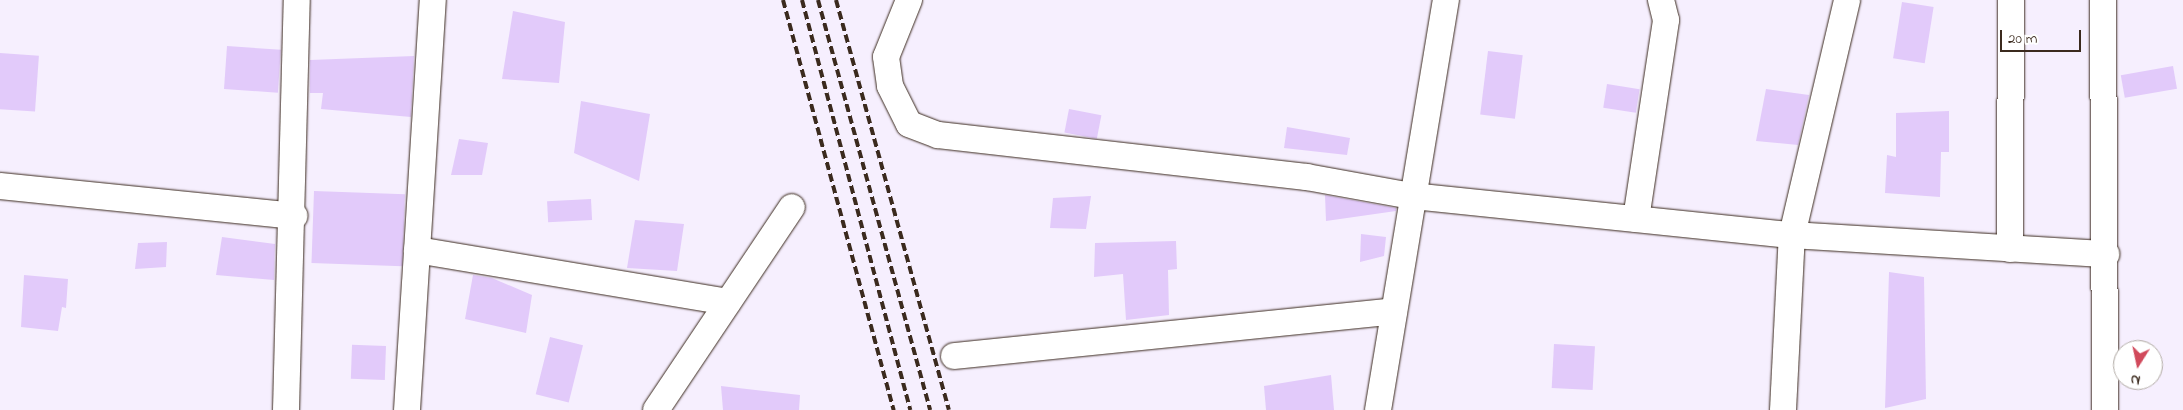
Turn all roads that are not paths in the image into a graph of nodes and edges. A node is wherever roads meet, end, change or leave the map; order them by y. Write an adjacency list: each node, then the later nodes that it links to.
1 (297, 0): 12 (street)
2 (433, 0): 16 (street)
3 (909, 0): 10 (street)
4 (1446, 0): 10 (street)
5 (1661, 0): 13 (street)
6 (1847, 0): 14 (street)
7 (2011, 0): 15 (street)
8 (2103, 0): 17 (street)
9 (0, 186): 12 (street)
10 (1412, 196): 13 (street); 19 (street)
11 (792, 208): 18 (street)
12 (294, 216): 21 (street)
13 (1636, 219): 14 (street)
14 (1792, 235): 15 (street); 25 (street)
15 (2010, 249): 17 (street)
16 (417, 250): 18 (street); 22 (street)
17 (2106, 254): 26 (street)
18 (728, 302): 23 (street)
19 (1394, 311): 20 (street); 24 (street)
20 (954, 356)
21 (286, 410)
22 (407, 410)
23 (656, 410)
24 (1378, 410)
25 (1783, 410)
26 (2105, 410)

